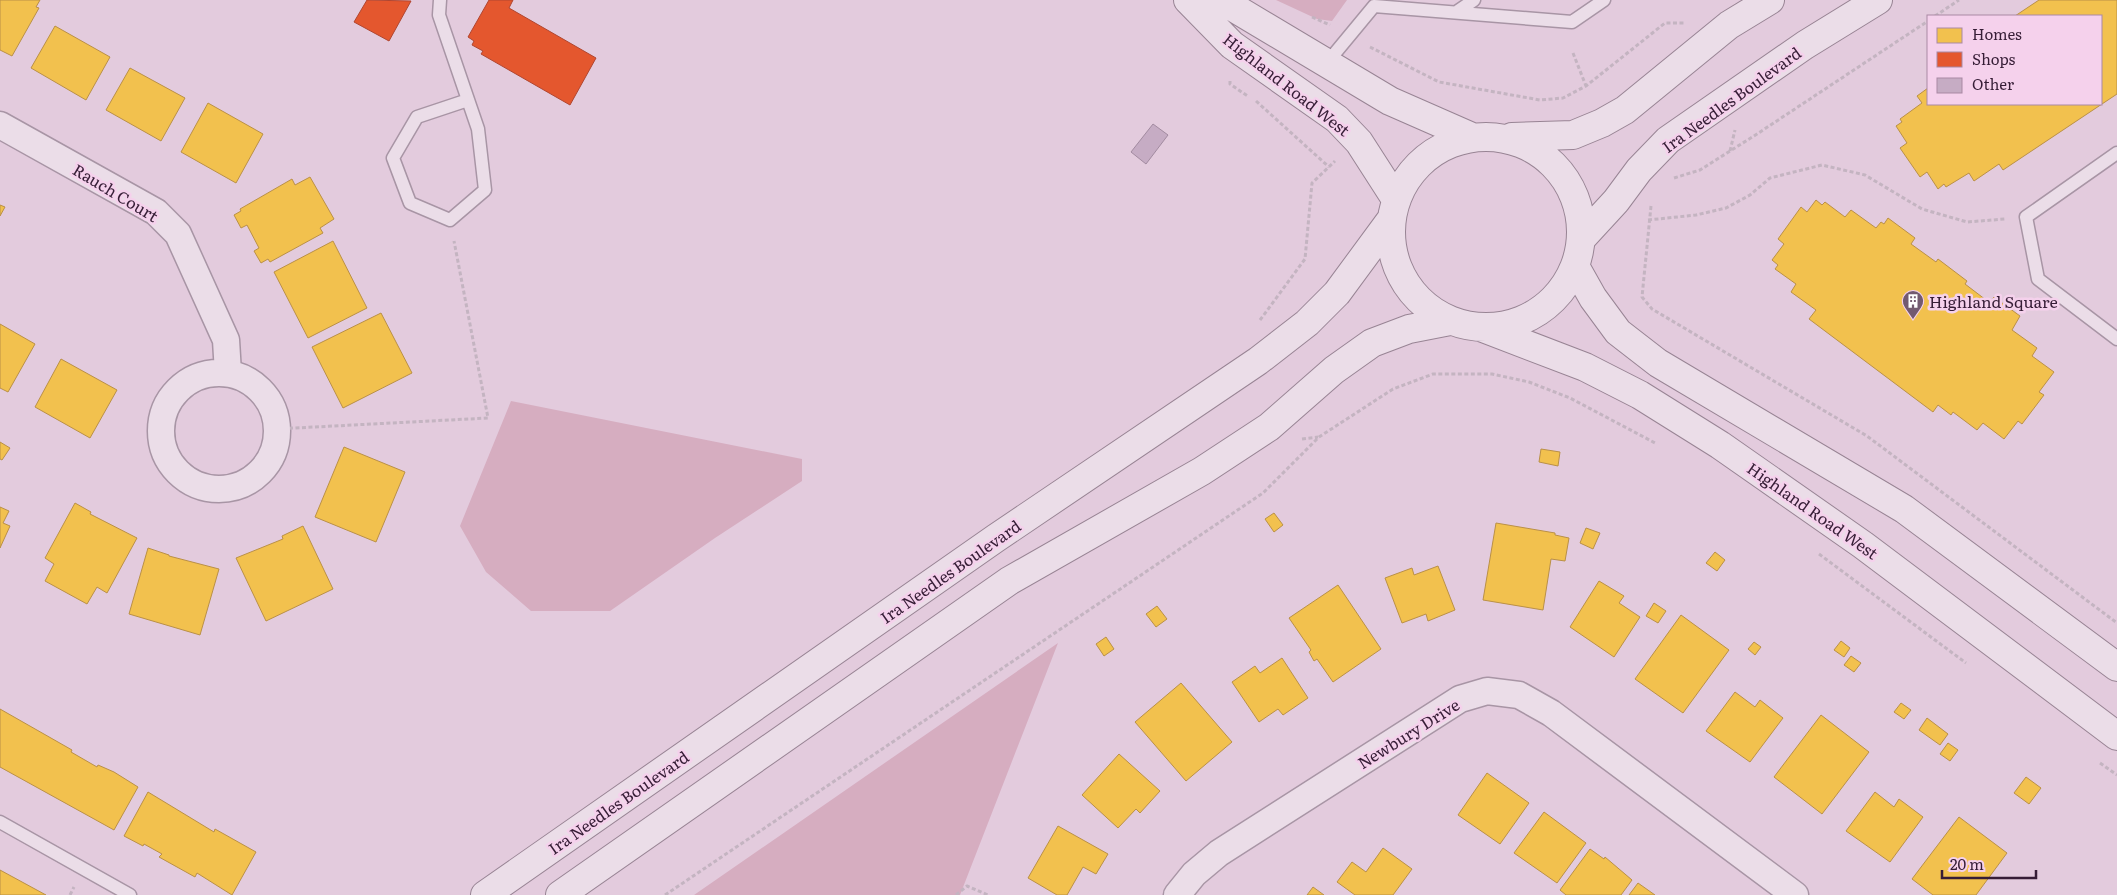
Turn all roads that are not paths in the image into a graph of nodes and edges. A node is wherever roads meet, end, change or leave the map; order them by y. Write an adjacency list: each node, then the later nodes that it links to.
1 (440, 0): 11 (lane)
2 (1188, 0): 16 (main road, Highland Road West)
3 (1221, 0): 10 (main road, Highland Road West)
4 (1474, 0): 9 (lane)
5 (1770, 0): 14 (main road)
6 (1878, 0): 17 (main road, Ira Needles Boulevard)
7 (1602, 1): 9 (lane)
8 (1376, 3): 9 (lane); 10 (lane)
9 (1458, 12)
10 (1326, 65): 13 (main road, Highland Road West)
11 (468, 100): 11 (lane)
12 (0, 125): 22 (street, Rauch Court)
13 (1472, 137): 14 (main road); 16 (main road, Ira Needles Boulevard)
14 (1503, 137): 17 (main road)
15 (2117, 153): 21 (lane)
16 (1393, 210): 19 (main road); 27 (main road, Ira Needles Boulevard)
17 (1581, 240): 18 (main road)
18 (1575, 266): 20 (main road); 23 (main road)
19 (1450, 321): 20 (main road); 28 (main road)
20 (1483, 328): 24 (main road, Highland Road West)
21 (2117, 339)
22 (228, 373): 22 (street)
23 (2117, 667)
24 (2117, 736)
25 (0, 822): 26 (lane)
26 (130, 895)
27 (485, 895)
28 (560, 895)
29 (1177, 895): 30 (street, Newbury Drive)
30 (1795, 895)

